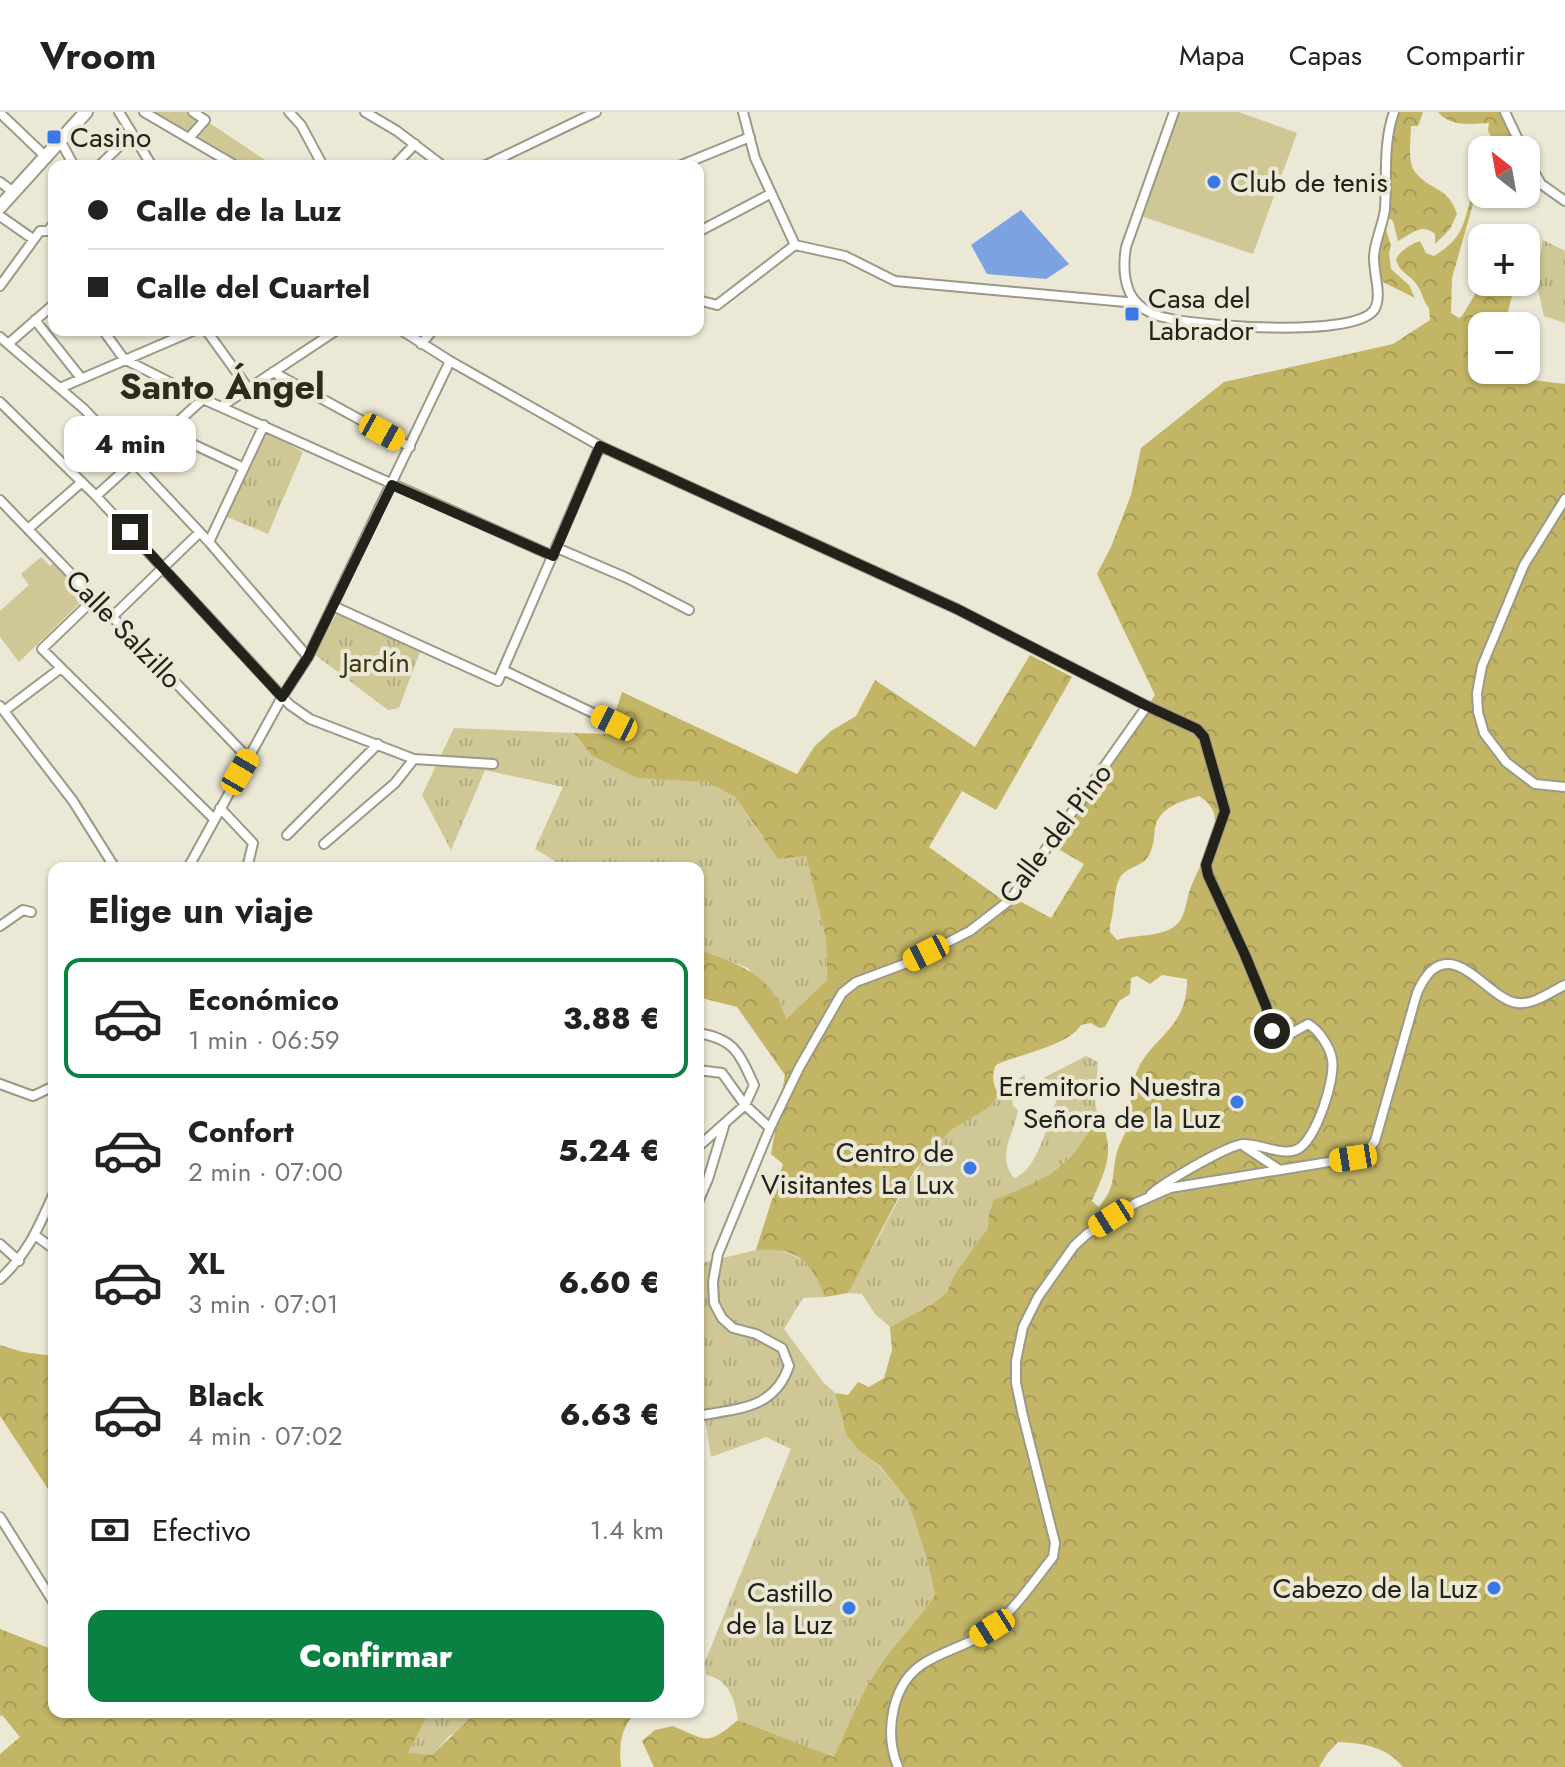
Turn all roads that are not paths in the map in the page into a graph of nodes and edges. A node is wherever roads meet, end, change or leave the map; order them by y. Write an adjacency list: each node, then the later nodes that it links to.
1 (86, 112): 17 (main road)
2 (119, 112): 13 (street)
3 (144, 112): 16 (street)
4 (193, 112): 16 (street)
5 (289, 112): 24 (street)
6 (365, 112): 18 (street)
7 (596, 112): 27 (street)
8 (743, 112): 15 (street)
9 (1174, 112): 42 (street)
10 (1394, 112): 42 (street)
11 (1505, 112): 14 (street)
12 (1, 113): 19 (street)
13 (132, 134): 21 (street); 22 (street)
14 (1516, 136)
15 (750, 137): 28 (street); 32 (street)
16 (189, 138): 23 (street)
17 (60, 140): 19 (main road); 20 (street)
18 (415, 144): 25 (street); 26 (street)
19 (45, 156): 31 (main road)
20 (71, 160)
21 (105, 160)
22 (148, 160)
23 (226, 160)
24 (320, 160)
25 (400, 160)
26 (435, 160)
27 (496, 160)
28 (694, 160)
29 (1540, 179): 33 (street)
30 (0, 182): 31 (street)
31 (12, 191): 34 (main road)
32 (770, 194): 36 (street); 39 (street)
33 (1565, 201)
34 (0, 207)
35 (0, 216): 38 (street)
36 (704, 229)
37 (48, 231): 38 (street)
38 (33, 239): 40 (street)
39 (795, 245): 41 (street); 42 (street)
40 (0, 286)
41 (704, 302)
42 (1137, 303)
43 (48, 309): 44 (street)
44 (35, 320): 52 (street); 57 (street)
45 (107, 336): 54 (street)
46 (180, 336): 54 (street)
47 (210, 336): 59 (street)
48 (328, 336): 56 (street)
49 (410, 336): 53 (street)
50 (428, 336): 53 (street)
51 (0, 337): 52 (street)
52 (8, 344): 58 (street)
53 (421, 344): 55 (street)
54 (124, 359): 57 (street); 60 (street)
55 (450, 361): 65 (street); 66 (street)
56 (273, 372): 59 (street); 66 (street)
57 (81, 378): 58 (street)
58 (60, 388): 67 (street)
59 (248, 388): 62 (street)
60 (203, 399): 62 (street); 64 (street)
61 (0, 402): 69 (street)
62 (222, 406): 63 (street)
63 (264, 425): 68 (street); 70 (street)
64 (167, 432): 67 (street); 68 (street)
65 (600, 446): 77 (street); 87 (street)
66 (410, 447): 70 (street)
67 (133, 462): 71 (street); 75 (street)
68 (244, 468): 76 (street)
69 (82, 482): 71 (street); 74 (street)
70 (392, 485): 77 (street); 80 (street)
71 (96, 496): 78 (street)
72 (1565, 499): 94 (street)
73 (0, 500): 74 (street, Calle Salzillo)
74 (28, 529): 79 (street, Calle Salzillo)
75 (199, 533): 76 (street); 78 (street)
76 (209, 542): 83 (street)
77 (555, 552): 81 (street); 85 (street)
78 (163, 568): 82 (street); 86 (street)
79 (94, 599): 82 (street, Calle Salzillo); 84 (street)
80 (333, 606): 83 (street); 85 (street)
81 (689, 610)
82 (112, 617): 91 (street, Calle Salzillo)
83 (308, 657): 86 (street)
84 (61, 668): 88 (street); 96 (street)
85 (503, 670): 89 (street)
86 (282, 697): 90 (street); 91 (street)
87 (1147, 706): 111 (street, Calle del Pino); 113 (street)
88 (2, 709): 99 (street)
89 (614, 723)
90 (378, 744): 92 (street); 97 (street)
91 (248, 758): 95 (street)
92 (414, 759): 93 (street); 98 (street)
93 (493, 764)
94 (1565, 787)
95 (220, 808): 96 (street); 101 (street)
96 (214, 819): 100 (street)
97 (287, 835)
98 (324, 844)
99 (111, 862)
100 (191, 862)
101 (248, 862)
102 (31, 912): 103 (street)
103 (0, 926)
104 (1565, 985): 114 (street)
105 (704, 1034): 109 (street)
106 (704, 1071): 109 (street)
107 (0, 1084): 108 (street)
108 (48, 1089)
109 (745, 1105): 110 (street); 111 (street)
110 (726, 1121): 112 (street); 115 (street)
111 (770, 1128): 123 (street, Calle del Pino)
112 (704, 1140)
113 (1241, 1144): 114 (street); 116 (street)
114 (1280, 1170): 116 (street)
115 (704, 1188)
116 (1151, 1194): 126 (street)
117 (48, 1207): 118 (street)
118 (36, 1236): 120 (street); 121 (street)
119 (0, 1244): 121 (street)
120 (48, 1245)
121 (19, 1261): 122 (street)
122 (0, 1279)
123 (704, 1415)
124 (0, 1517): 125 (street)
125 (48, 1593)
126 (898, 1767)

